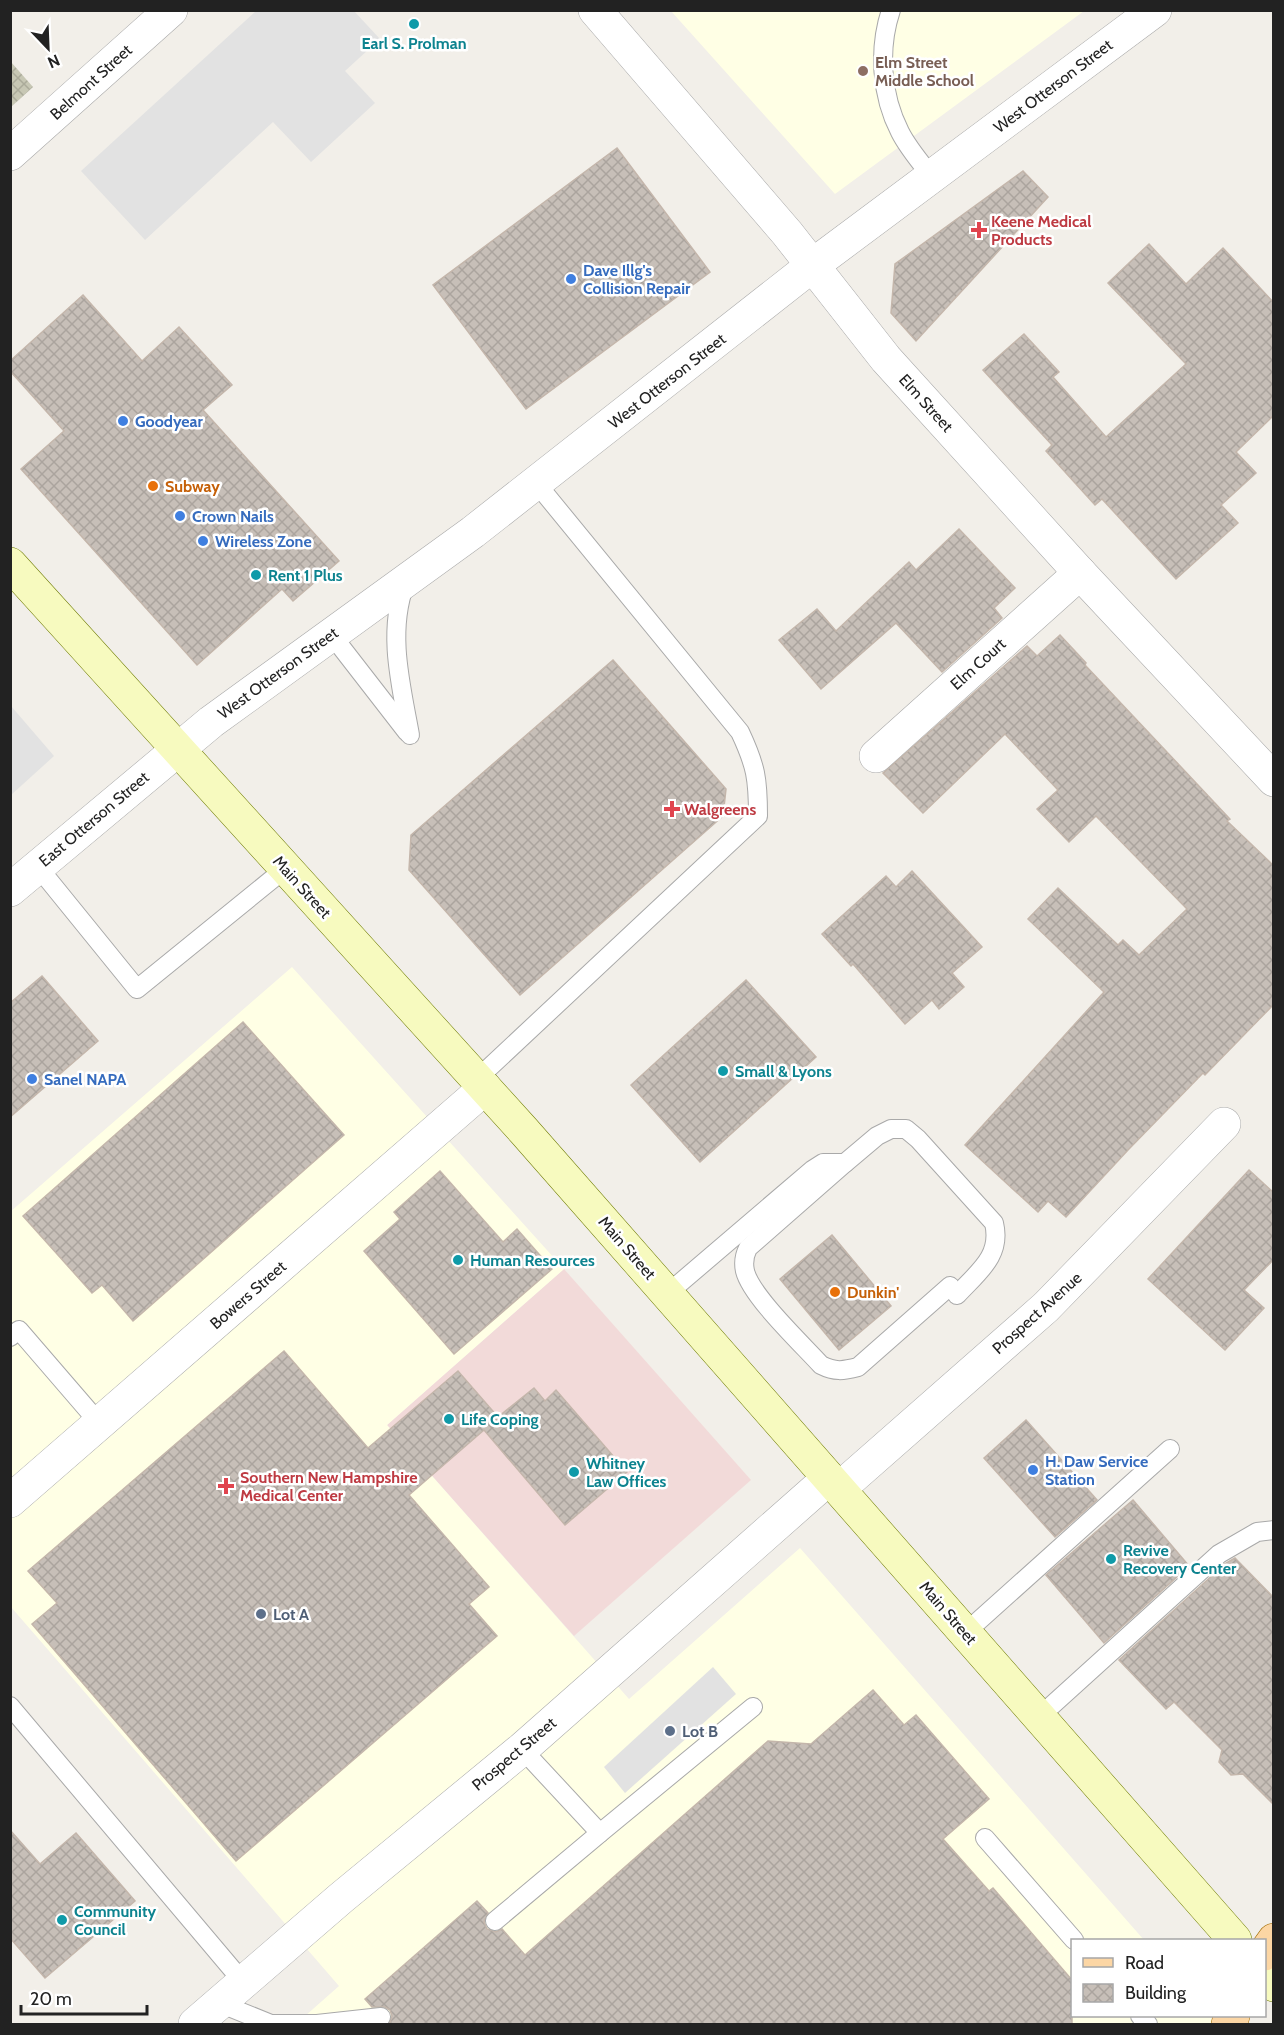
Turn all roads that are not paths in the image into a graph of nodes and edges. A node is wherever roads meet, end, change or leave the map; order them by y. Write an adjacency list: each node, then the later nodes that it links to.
1 (171, 10): 5 (street, Belmont Street)
2 (595, 10): 7 (street, Elm Street)
3 (891, 10): 6 (lane)
4 (1155, 10): 6 (street, West Otterson Street)
5 (10, 154)
6 (932, 177): 7 (street, West Otterson Street)
7 (813, 265): 8 (street, West Otterson Street); 10 (street, Elm Street)
8 (537, 484): 11 (street, West Otterson Street); 19 (lane)
9 (10, 564): 13 (main road, Main Street)
10 (1080, 573): 14 (street, Elm Court); 15 (street, Elm Street)
11 (406, 579): 12 (street, West Otterson Street); 12 (lane)
12 (331, 634): 13 (street, West Otterson Street)
13 (177, 749): 16 (street, East Otterson Street); 17 (main road, Main Street)
14 (876, 756)
15 (1274, 780)
16 (38, 867): 17 (lane); 18 (street, East Otterson Street)
17 (286, 868): 19 (main road, Main Street)
18 (10, 890)
19 (481, 1083): 22 (main road, Main Street); 24 (street, Bowers Street)
20 (1224, 1124): 26 (street, Prospect Avenue)
21 (845, 1162): 21 (lane); 22 (lane)
22 (667, 1294): 26 (main road, Main Street)
23 (10, 1337): 24 (lane)
24 (100, 1424): 27 (street, Bowers Street)
25 (1170, 1449): 29 (lane)
26 (834, 1484): 29 (main road, Main Street); 33 (street, Prospect Street)
27 (10, 1501)
28 (1274, 1530): 32 (lane)
29 (965, 1634): 32 (main road, Main Street)
30 (10, 1706): 39 (lane)
31 (753, 1707): 34 (lane)
32 (1039, 1717): 38 (main road, Main Street)
33 (522, 1749): 34 (lane); 39 (street, Prospect Street)
34 (600, 1833): 36 (lane)
35 (985, 1838): 37 (lane)
36 (495, 1921)
37 (1072, 1939)
38 (1233, 1939)
39 (231, 1993): 40 (lane); 41 (street, Prospect Street)
40 (381, 2017)
41 (195, 2025)

